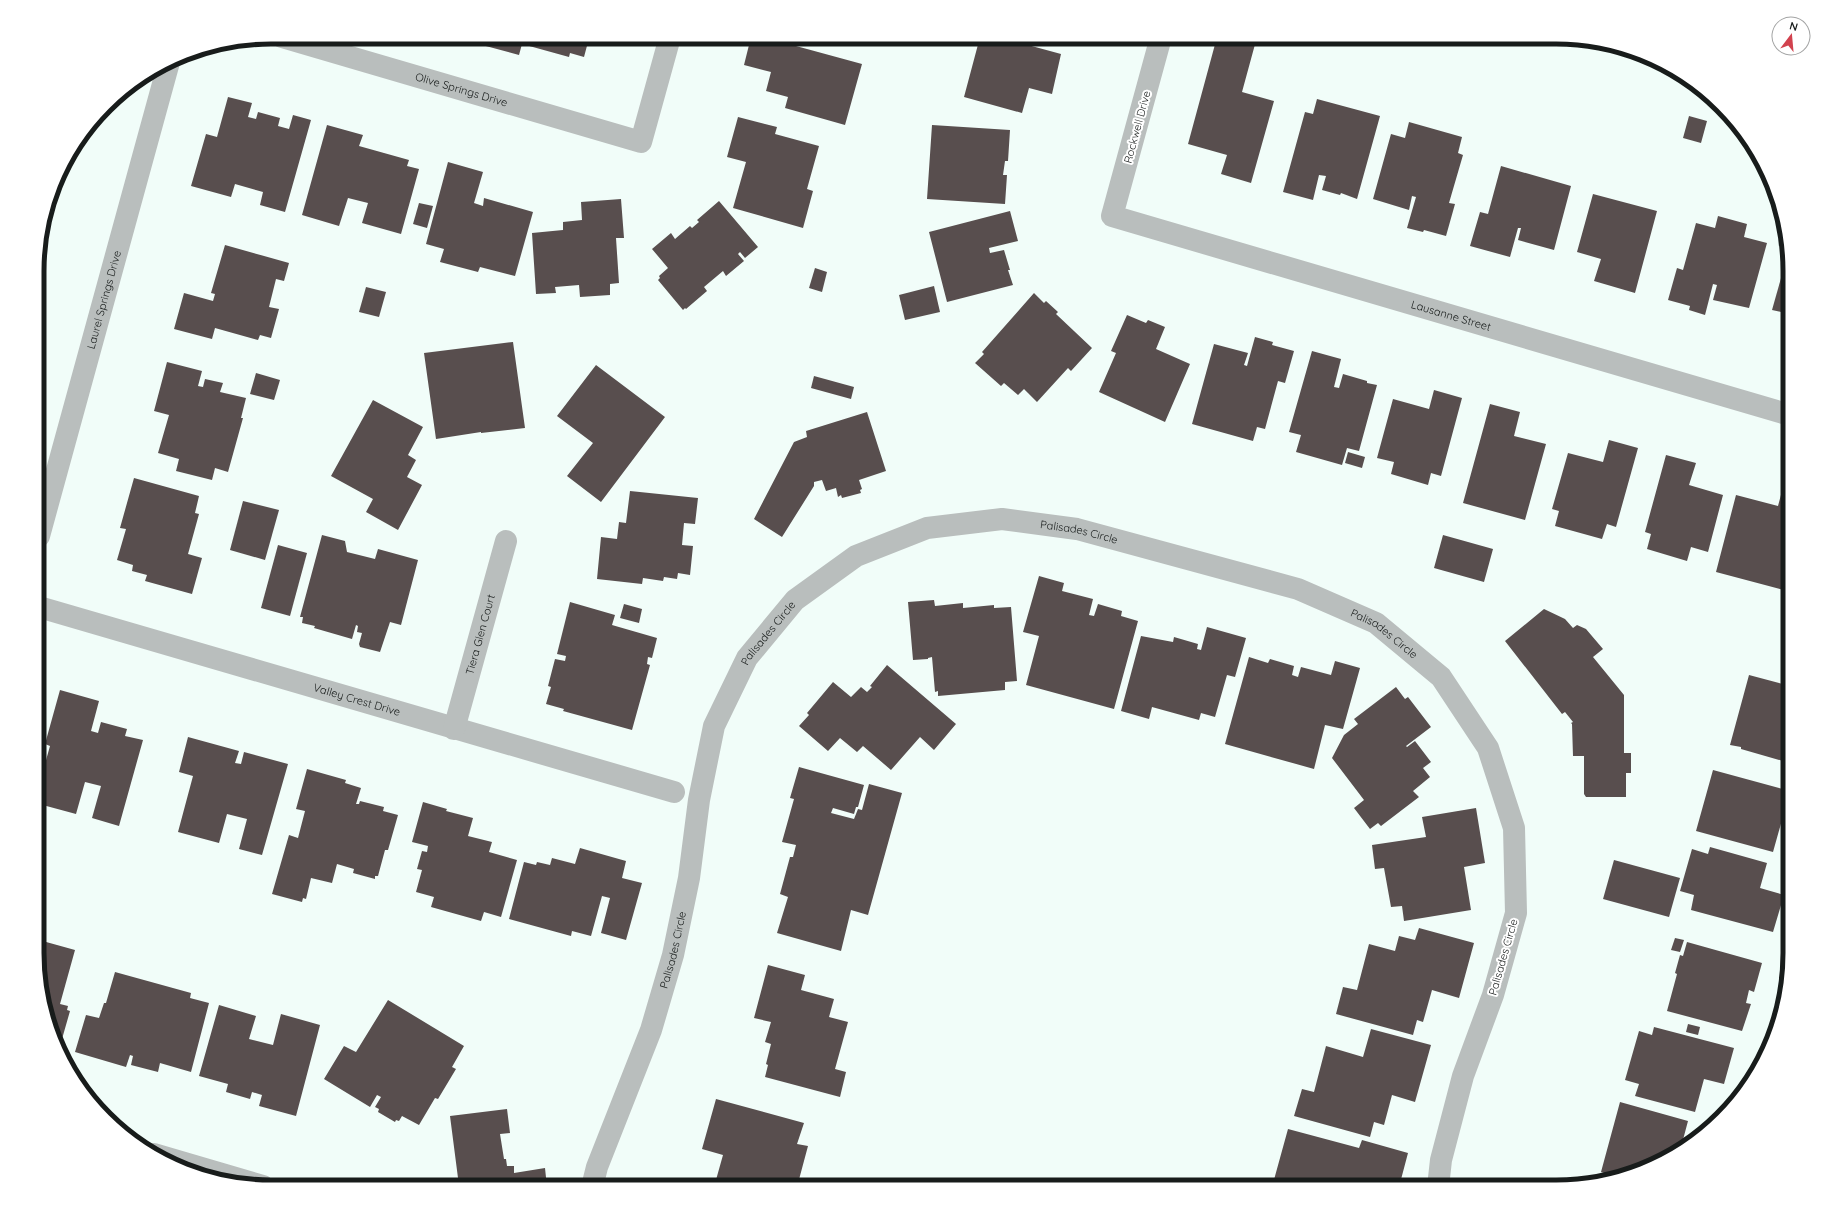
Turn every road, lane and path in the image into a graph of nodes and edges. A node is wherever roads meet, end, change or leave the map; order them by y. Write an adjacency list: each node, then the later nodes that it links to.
1 (306, 44): 2 (street, Olive Springs Drive)
2 (668, 44)
3 (1160, 44): 5 (street, Rockwell Drive)
4 (167, 69): 7 (street, Laurel Springs Drive)
5 (1112, 216): 6 (street, Lausanne Street)
6 (1783, 413)
7 (44, 518)
8 (506, 541): 10 (street, Tiera Glen Court)
9 (44, 609): 10 (street, Valley Crest Drive)
10 (454, 729): 11 (street, Valley Crest Drive)
11 (674, 792)
12 (183, 1162): 13 (street)
13 (231, 1176)
14 (594, 1180): 15 (street, Palisades Circle)
15 (1439, 1180)

